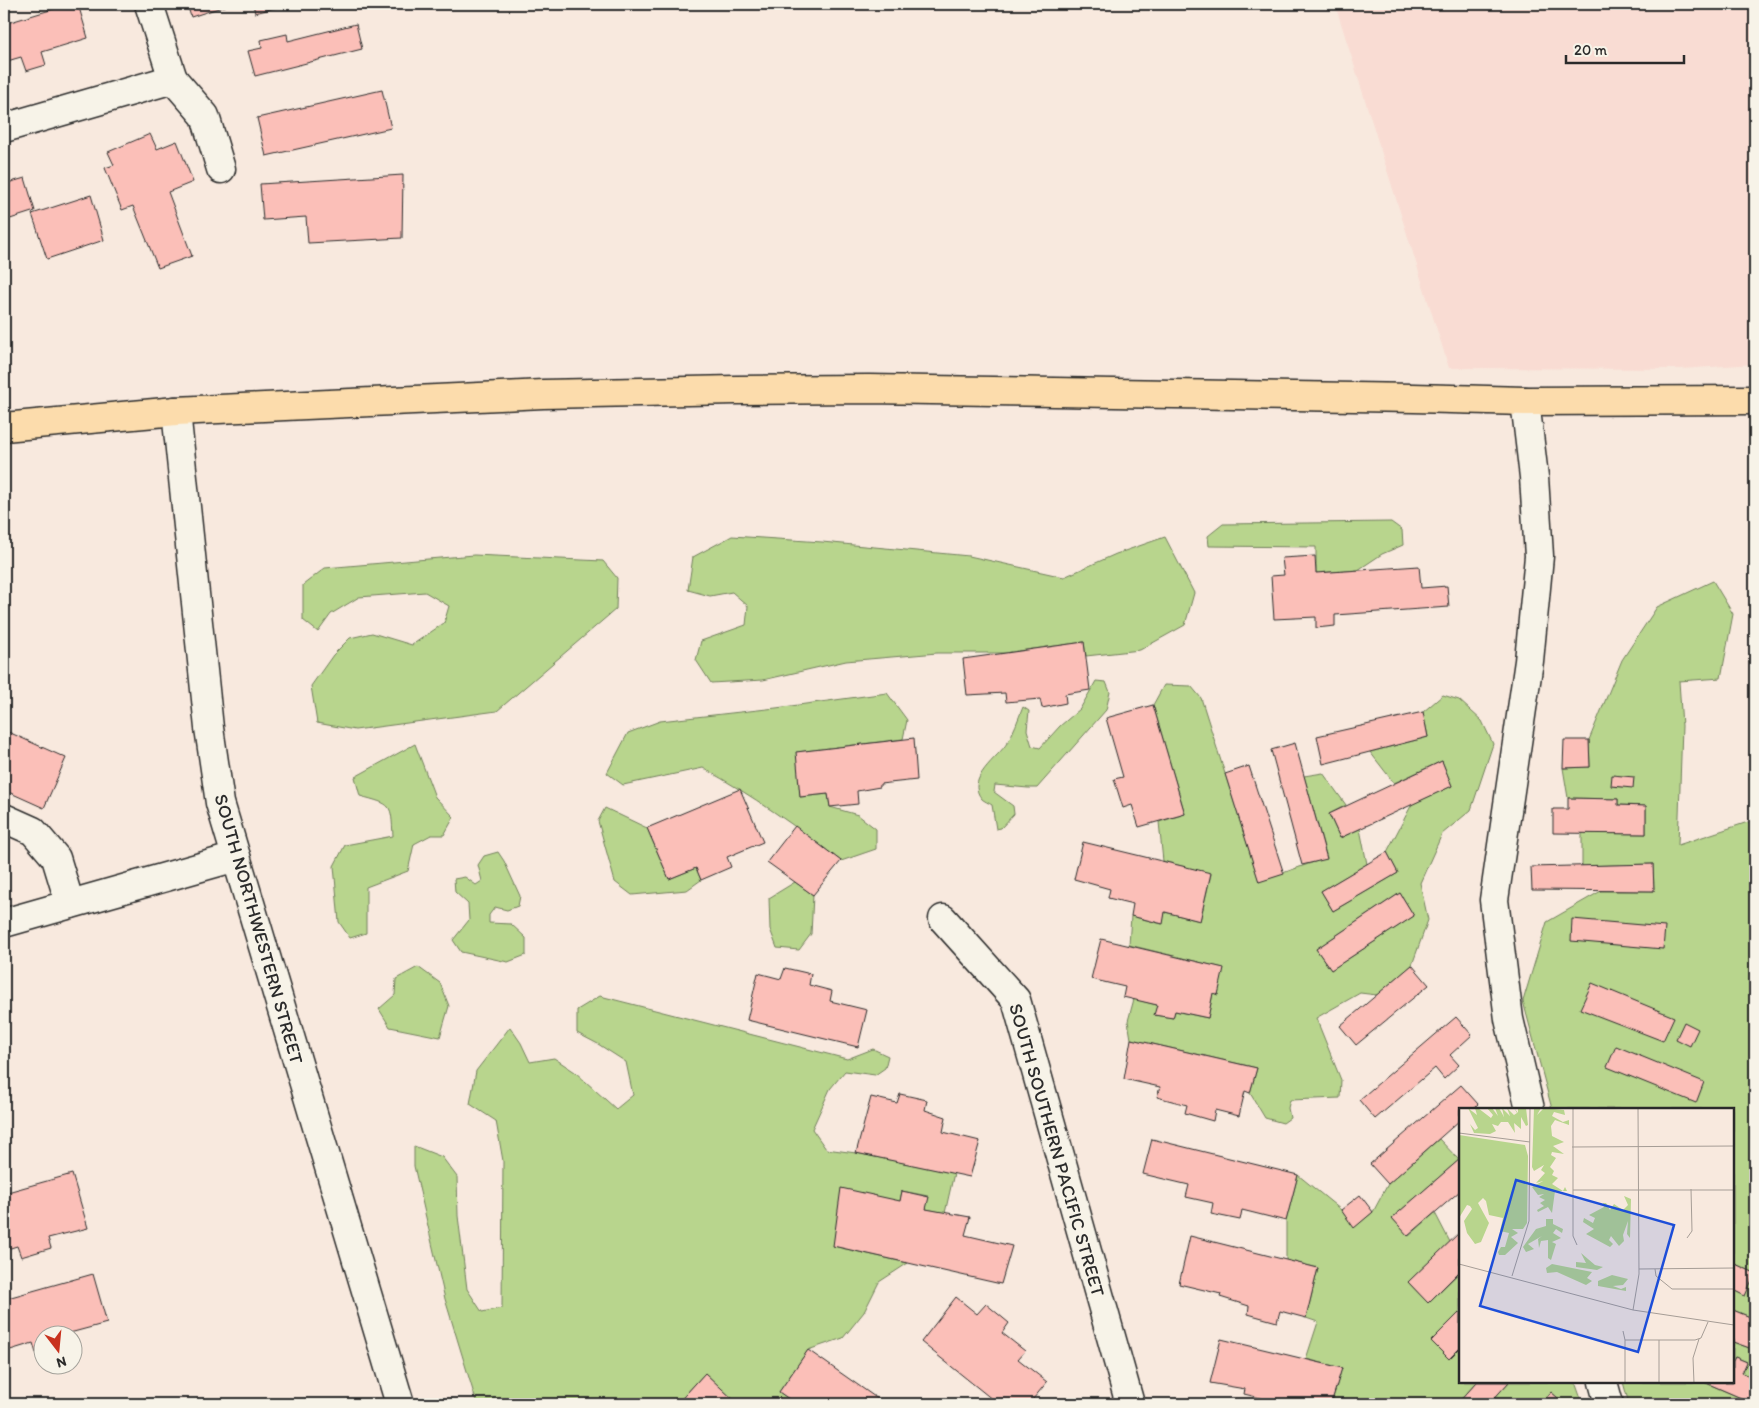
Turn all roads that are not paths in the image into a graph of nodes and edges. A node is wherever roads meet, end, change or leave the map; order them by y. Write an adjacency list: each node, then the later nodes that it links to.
1 (149, 4): 2 (street)
2 (173, 79): 3 (street); 4 (street)
3 (4, 128)
4 (221, 169)
5 (1755, 400): 6 (main road)
6 (1525, 401): 7 (main road); 14 (street)
7 (176, 411): 8 (main road); 10 (street, SOUTH NORTHWESTERN STREET)
8 (4, 427)
9 (4, 818): 11 (street)
10 (236, 856): 11 (street); 16 (street, SOUTH NORTHWESTERN STREET)
11 (70, 904): 13 (street)
12 (943, 919): 17 (street, SOUTH SOUTHERN PACIFIC STREET)
13 (4, 923)
14 (1530, 1108)
15 (1603, 1383): 18 (street)
16 (400, 1404)
17 (1130, 1404)
18 (1610, 1404)

